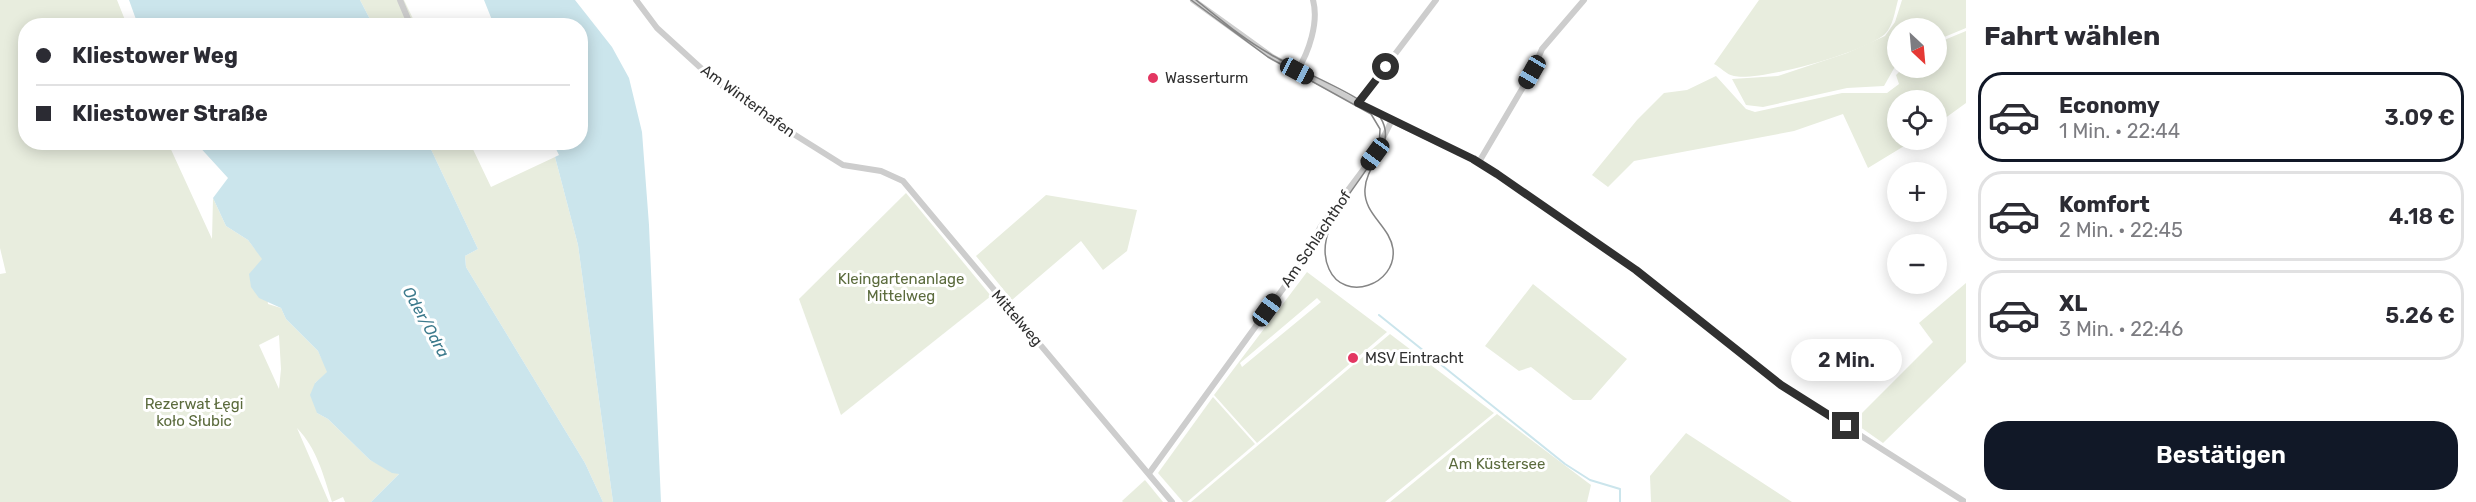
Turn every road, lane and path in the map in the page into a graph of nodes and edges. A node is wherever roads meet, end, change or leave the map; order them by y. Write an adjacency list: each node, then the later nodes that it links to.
1 (400, 0): 7 (street)
2 (636, 0): 12 (street, Am Winterhafen)
3 (1193, 0): 8 (street)
4 (1313, 0): 8 (street)
5 (1436, 0): 9 (street)
6 (1584, 0): 11 (street)
7 (408, 18)
8 (1297, 71): 9 (street)
9 (1358, 103): 10 (street)
10 (1392, 120): 11 (street); 13 (street, Am Schlachthof)
11 (1479, 162): 15 (street)
12 (843, 165): 13 (street, Mittelweg)
13 (1150, 472): 14 (street, Mittelweg)
14 (1172, 502)
15 (1965, 502)

